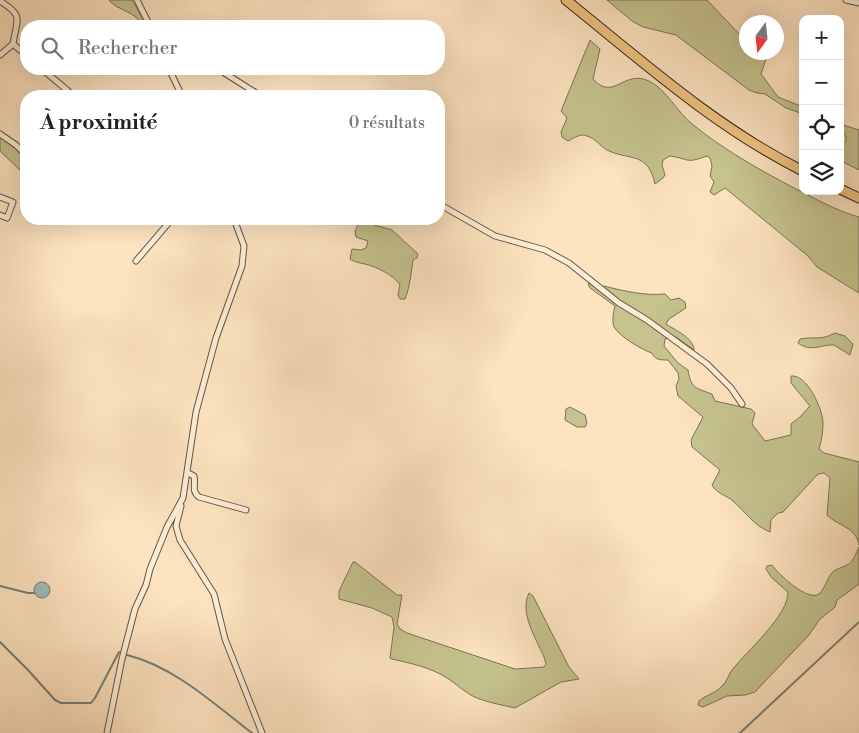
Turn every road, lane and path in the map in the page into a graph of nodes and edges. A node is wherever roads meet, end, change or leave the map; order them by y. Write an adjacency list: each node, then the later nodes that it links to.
1 (137, 0): 6 (street)
2 (566, 0): 18 (highway)
3 (846, 0): 5 (street)
4 (0, 1): 7 (street)
5 (859, 3)
6 (147, 20)
7 (12, 44): 8 (street); 9 (street)
8 (20, 50)
9 (0, 55)
10 (49, 75): 13 (street)
11 (173, 75): 14 (street)
12 (228, 75): 15 (street)
13 (67, 90)
14 (179, 90)
15 (251, 90)
16 (0, 134): 17 (street)
17 (20, 149)
18 (799, 169)
19 (844, 191): 21 (highway)
20 (0, 197): 23 (street)
21 (859, 198)
22 (445, 207): 27 (street)
23 (0, 215)
24 (167, 225): 26 (street)
25 (236, 225): 29 (street)
26 (136, 261)
27 (742, 404)
28 (188, 473): 30 (street)
29 (183, 498): 31 (street); 32 (street)
30 (246, 510)
31 (107, 733)
32 (262, 733)

